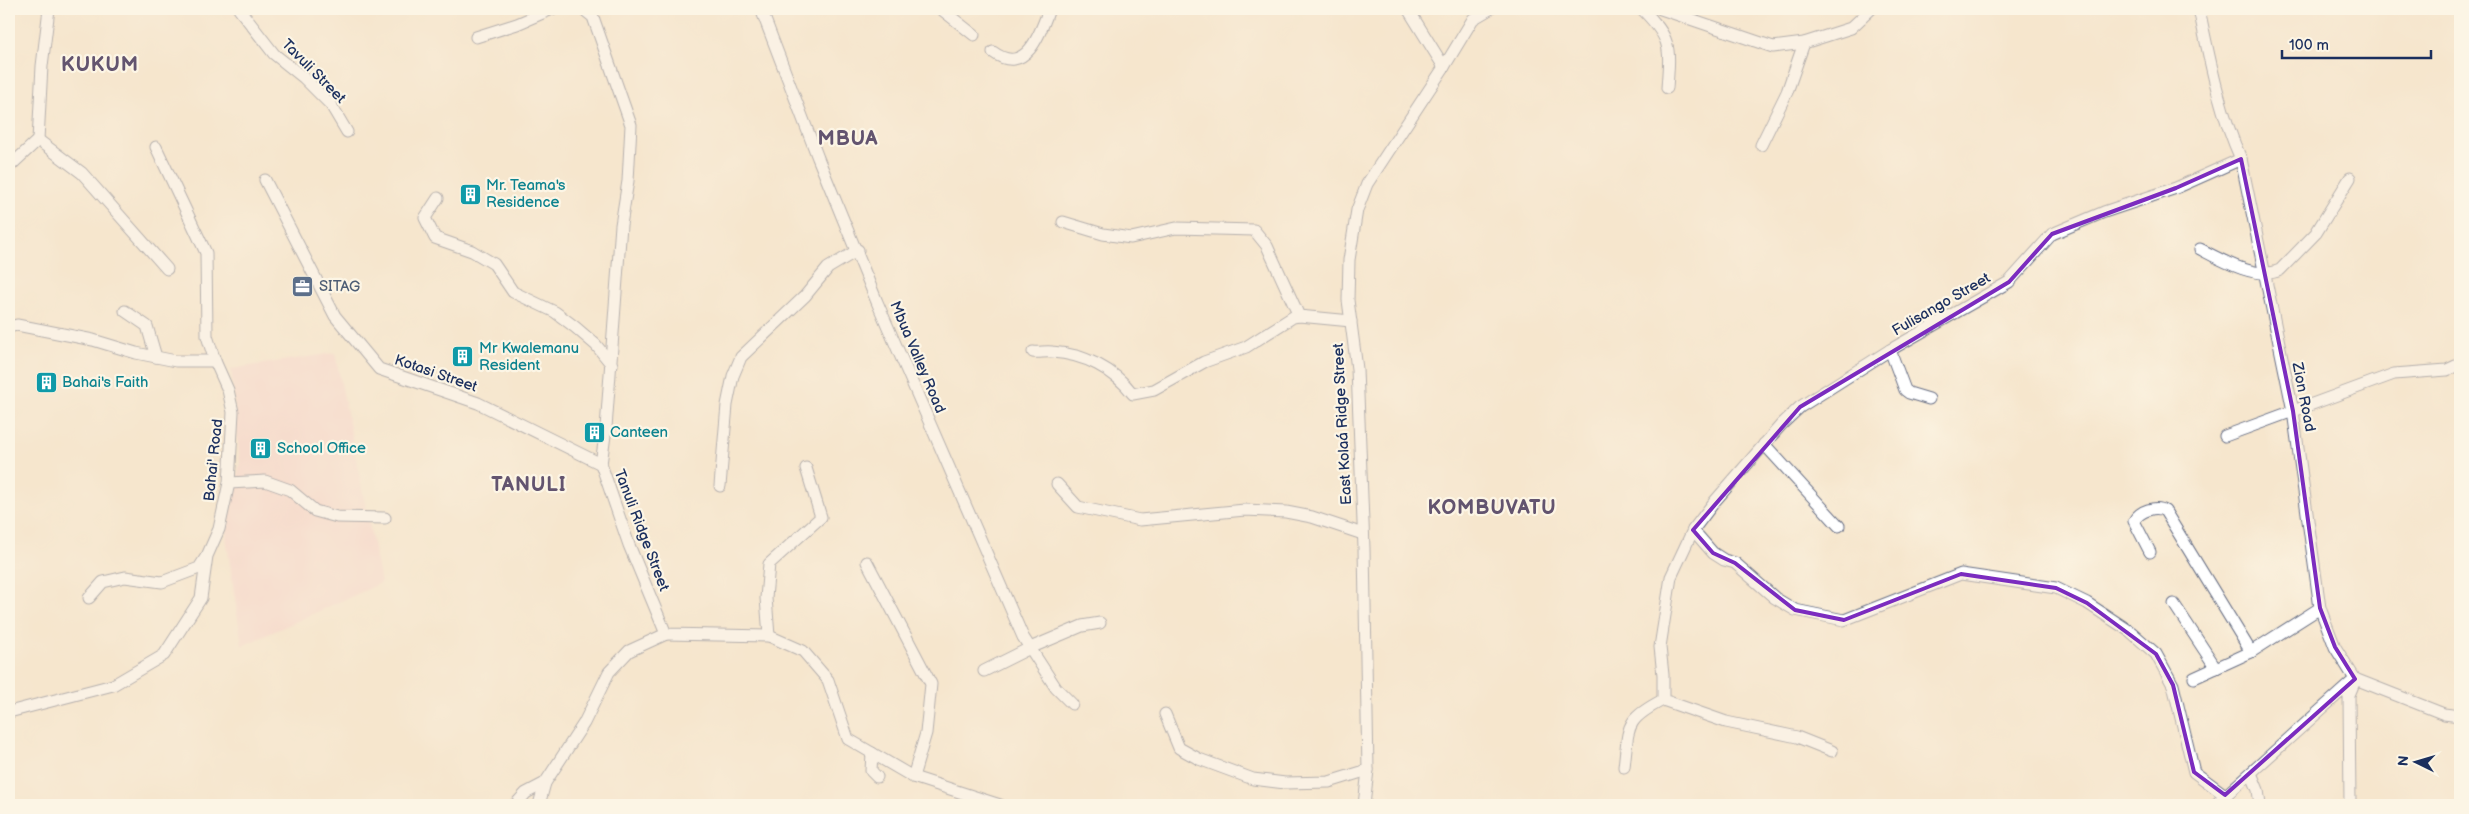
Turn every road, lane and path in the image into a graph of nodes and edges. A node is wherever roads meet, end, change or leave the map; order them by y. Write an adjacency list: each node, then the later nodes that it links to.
1 (49, 9): 21 (street)
2 (239, 9): 20 (street, Tavuli Street)
3 (552, 9): 15 (street)
4 (583, 9): 43 (street, Tanuli Ridge Street)
5 (761, 9): 31 (street, Mbua Valley Road)
6 (941, 9): 14 (street)
7 (1049, 9): 17 (street)
8 (1408, 9): 18 (street)
9 (1490, 9): 18 (street, East Kolaá Ridge Street)
10 (1642, 9): 19 (street)
11 (1661, 9): 16 (street)
12 (1871, 9): 16 (street)
13 (2200, 9): 24 (street, Zion Road)
14 (974, 35)
15 (476, 37)
16 (1804, 42): 22 (street)
17 (993, 52)
18 (1444, 67): 36 (street, East Kolaá Ridge Street)
19 (1667, 88)
20 (348, 132)
21 (38, 140): 25 (street); 32 (street)
22 (1761, 146)
23 (156, 147): 41 (street, Bahai' Road)
24 (2241, 159): 33 (street, Zion Road); 38 (street, Fulisango Street)
25 (9, 167)
26 (2350, 178): 33 (street)
27 (266, 180): 48 (street, Kotasi Street)
28 (438, 198): 43 (street)
29 (1063, 222): 35 (street)
30 (2200, 249): 33 (street)
31 (858, 250): 52 (street); 66 (street, Mbua Valley Road)
32 (167, 269)
33 (2264, 274): 45 (street, Zion Road)
34 (125, 311): 40 (street)
35 (1299, 316): 36 (street); 39 (street)
36 (1351, 321): 56 (street, East Kolaá Ridge Street)
37 (9, 327): 40 (street)
38 (1890, 350): 44 (street); 47 (street, Fulisango Street)
39 (1033, 352)
40 (156, 357): 41 (street)
41 (215, 361): 50 (street, Bahai' Road)
42 (2460, 364): 45 (street)
43 (612, 365): 48 (street, Tanuli Ridge Street)
44 (1929, 399)
45 (2293, 411): 46 (street); 62 (street, Zion Road)
46 (2225, 436)
47 (1764, 444): 54 (street); 55 (street, Fulisango Street)
48 (601, 464): 64 (street, Tanuli Ridge Street)
49 (806, 468): 65 (street)
50 (229, 483): 53 (street); 58 (street, Bahai' Road)
51 (1056, 484): 56 (street)
52 (720, 486)
53 (386, 518)
54 (1839, 526)
55 (1693, 530): 72 (street, Fulisango Street); 85 (street)
56 (1363, 534): 80 (street, East Kolaá Ridge Street)
57 (2150, 552): 67 (street)
58 (207, 556): 60 (street); 74 (street, Bahai' Road)
59 (866, 562): 83 (street)
60 (89, 598)
61 (2174, 604): 68 (street)
62 (2320, 608): 67 (street); 71 (street, Zion Road)
63 (1100, 623): 66 (street)
64 (666, 634): 65 (street); 84 (street)
65 (769, 636): 78 (street)
66 (1030, 648): 69 (street); 73 (street, Mbua Valley Road)
67 (2250, 652): 68 (street)
68 (2216, 668): 70 (street)
69 (984, 671)
70 (2194, 678)
71 (2355, 679): 76 (street); 81 (street); 92 (street)
72 (1663, 700): 77 (street); 79 (street)
73 (1072, 704)
74 (9, 712)
75 (1165, 714): 80 (street)
76 (2460, 716)
77 (1832, 751)
78 (872, 753): 82 (street); 83 (street)
79 (1624, 767)
80 (1368, 770): 89 (street, East Kolaá Ridge Street)
81 (2251, 773): 85 (street); 91 (street)
82 (877, 777)
83 (913, 778): 88 (street)
84 (545, 783): 86 (street); 87 (street)
85 (2225, 795): 90 (street)
86 (515, 805)
87 (539, 805)
88 (1000, 805)
89 (1364, 805)
90 (2215, 805)
91 (2260, 805)
92 (2350, 805)

